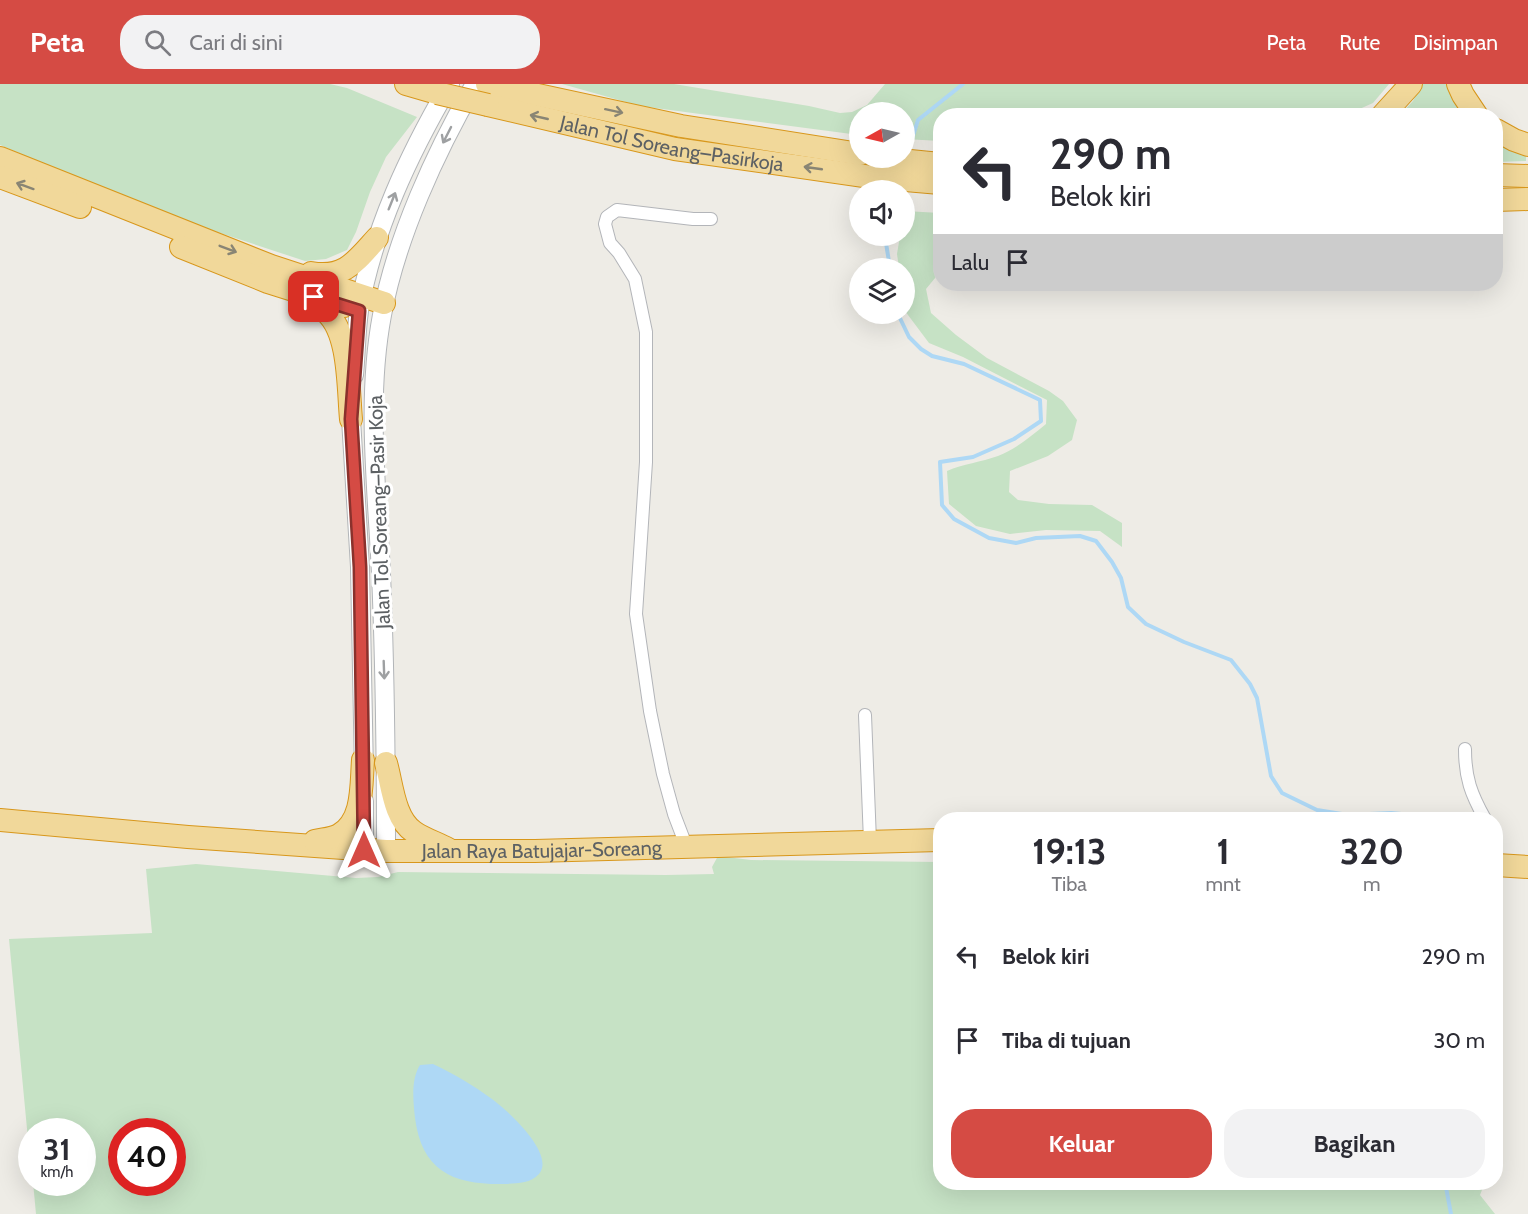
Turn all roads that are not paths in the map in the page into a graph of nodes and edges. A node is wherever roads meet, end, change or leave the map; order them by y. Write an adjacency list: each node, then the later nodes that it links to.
1 (406, 84): 4 (highway, Jalan Tol Soreang–Pasirkoja)
2 (1411, 84): 6 (highway)
3 (1458, 84): 7 (highway)
4 (443, 88): 5 (highway, Jalan Tol Soreang–Pasirkoja, bridge); 23 (street, Jalan Tol Soreang–Pasir Koja, one-way to 4)
5 (486, 90): 10 (highway, Jalan Tol Soreang–Pasirkoja, one-way to 10); 13 (highway, Jalan Tol Soreang–Pasirkoja, one-way to 5); 25 (street, Jalan Tol Soreang–Pasir Koja, one-way to 25)
6 (1389, 108)
7 (1471, 108)
8 (1503, 134): 9 (highway)
9 (1528, 145)
10 (849, 152)
11 (0, 158): 24 (highway, one-way to 24)
12 (915, 160): 15 (highway)
13 (849, 162)
14 (915, 166): 16 (highway, Jalan Tol Soreang–Pasirkoja)
15 (933, 166)
16 (933, 167)
17 (1503, 176): 18 (highway)
18 (1528, 176)
19 (0, 177): 24 (highway, one-way to 19)
20 (1528, 199): 21 (highway)
21 (1503, 200)
22 (711, 219): 36 (street)
23 (377, 238): 24 (highway); 25 (street, Jalan Tol Soreang–Pasir Koja)
24 (270, 274): 25 (highway); 26 (highway)
25 (372, 307): 26 (street, Jalan Tol Soreang–Pasir Koja); 30 (street, Jalan Tol Soreang–Pasir Koja, one-way to 30)
26 (351, 419): 29 (street, Jalan Tol Soreang–Pasir Koja)
27 (865, 715): 34 (street)
28 (1465, 749): 31 (street)
29 (363, 760): 35 (highway); 37 (street, Jalan Tol Soreang–Pasir Koja)
30 (386, 763): 37 (street, Jalan Tol Soreang–Pasir Koja); 38 (highway)
31 (1481, 812)
32 (0, 820): 35 (highway, Jalan Raya Batujajar-Soreang)
33 (933, 840): 34 (highway, Jalan Raya Batujajar-Soreang)
34 (870, 841): 36 (highway, Jalan Raya Batujajar-Soreang)
35 (299, 844): 37 (highway, Jalan Raya Batujajar-Soreang)
36 (687, 848): 38 (highway, Jalan Raya Batujajar-Soreang)
37 (375, 851): 38 (highway, Jalan Raya Batujajar-Soreang)
38 (452, 851)
39 (1503, 862): 40 (highway)
40 (1528, 867)

